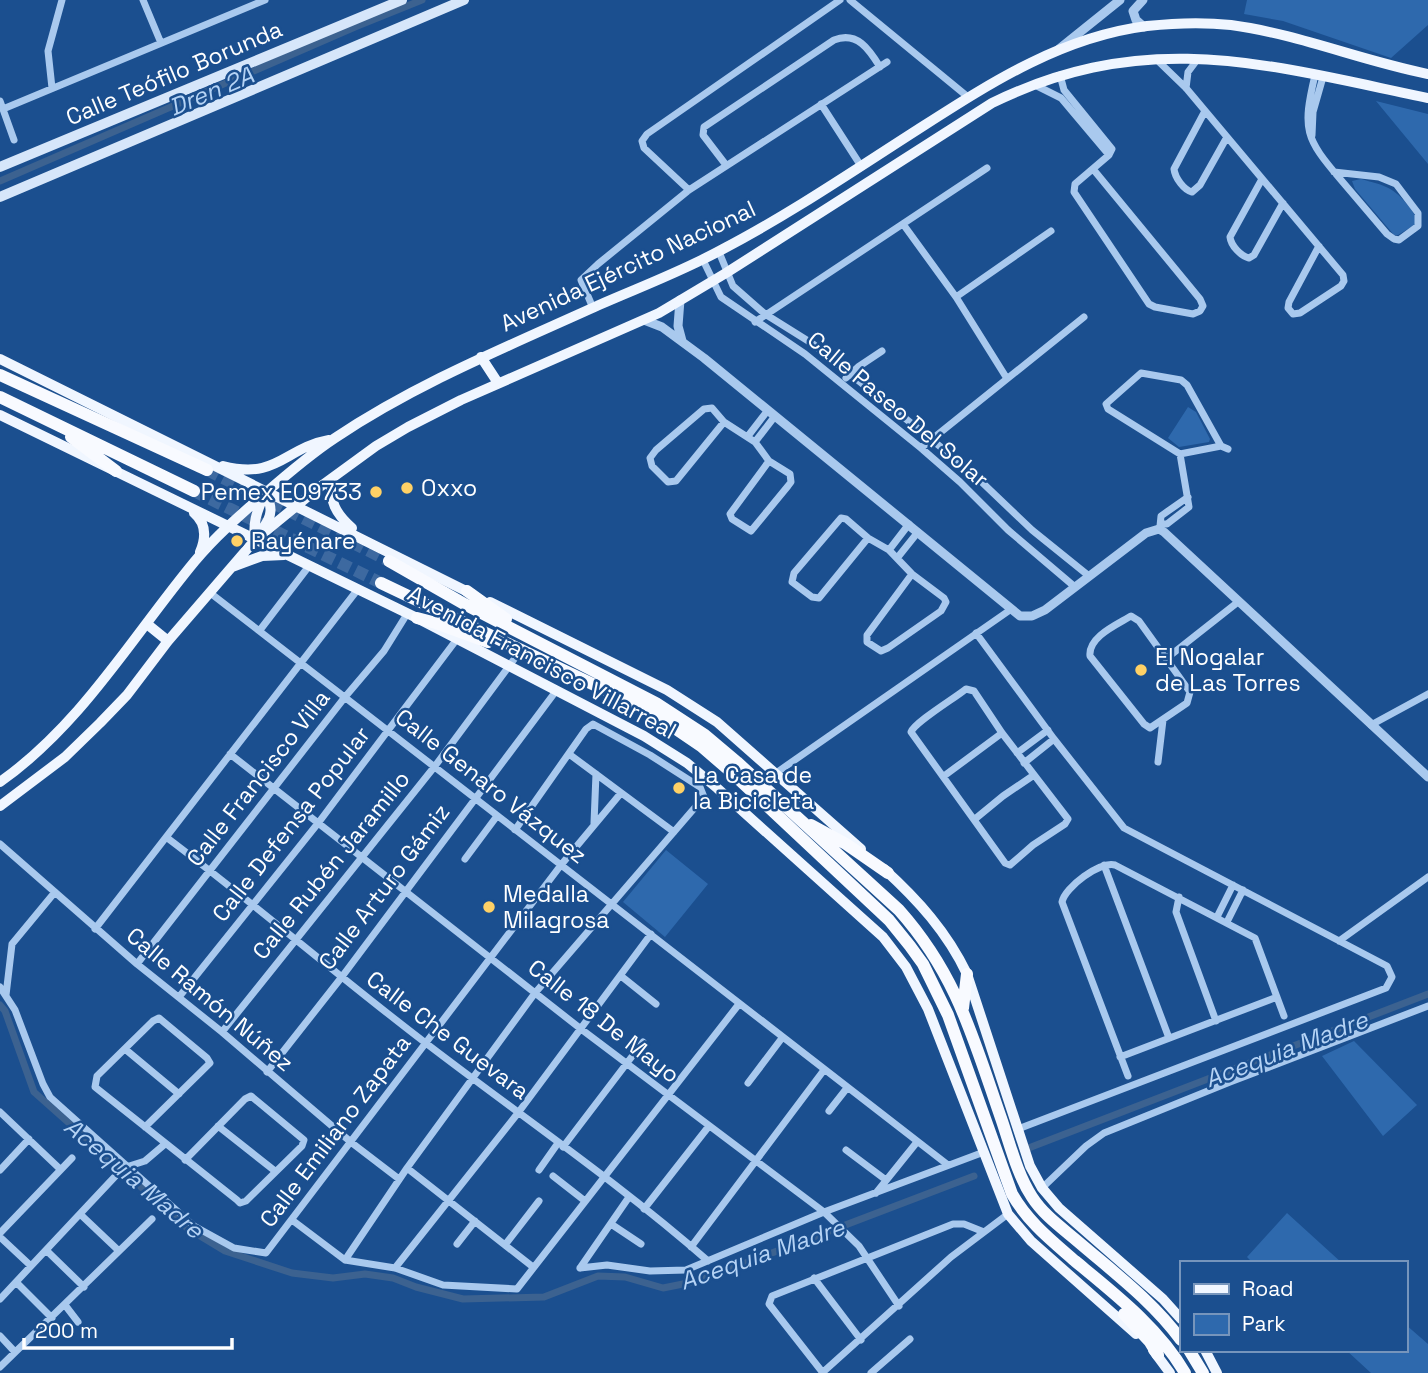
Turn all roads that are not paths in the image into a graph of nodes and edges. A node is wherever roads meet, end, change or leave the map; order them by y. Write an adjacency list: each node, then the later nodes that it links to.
1 (62, 0): 19 (street)
2 (143, 0): 11 (street)
3 (265, 0): 11 (street)
4 (402, 0): 31 (main road, Calle Teófilo Borunda)
5 (464, 0): 37 (main road, Calle Teófilo Borunda)
6 (840, 0): 36 (street)
7 (850, 0): 21 (street)
8 (1120, 0): 12 (street)
9 (1143, 0): 10 (street)
10 (1144, 27): 12 (main road, Avenida Ejército Nacional); 16 (main road, Avenida Ejército Nacional)
11 (161, 43): 19 (street)
12 (1057, 51): 21 (main road, Avenida Ejército Nacional)
13 (1156, 58): 14 (main road, Avenida Ejército Nacional); 15 (main road, Avenida Ejército Nacional); 20 (street)
14 (1199, 58): 17 (main road, Avenida Ejército Nacional); 20 (street)
15 (1060, 75): 18 (main road, Avenida Ejército Nacional); 26 (street)
16 (1428, 75)
17 (1319, 76): 22 (main road, Avenida Ejército Nacional); 34 (street)
18 (1032, 85): 26 (street); 44 (main road, Avenida Ejército Nacional)
19 (52, 88): 24 (street)
20 (1185, 88): 25 (street)
21 (968, 97): 30 (main road, Avenida Ejército Nacional)
22 (1428, 98)
23 (821, 104): 29 (street); 29 (street); 30 (street)
24 (1, 105): 28 (street)
25 (1205, 111): 27 (street); 27 (street)
26 (1084, 119): 33 (street)
27 (1227, 136): 35 (street)
28 (14, 140)
29 (726, 165): 36 (street)
30 (861, 166): 42 (main road, Avenida Ejército Nacional)
31 (0, 167)
32 (987, 168): 39 (street)
33 (1093, 169): 33 (street)
34 (1334, 172): 34 (street)
35 (1262, 179): 38 (street); 38 (street)
36 (689, 190): 48 (street)
37 (0, 197)
38 (1283, 203): 41 (street)
39 (903, 223): 46 (street); 49 (street)
40 (1051, 231): 46 (street)
41 (1319, 246): 41 (street)
42 (719, 252): 43 (main road, Avenida Ejército Nacional); 44 (street, Calle Paseo Del Solar)
43 (703, 260): 45 (street, Calle Paseo Del Solar); 48 (main road, Avenida Ejército Nacional)
44 (726, 273): 45 (main road, Avenida Ejército Nacional); 49 (street, Calle Paseo Del Solar)
45 (712, 282): 47 (main road, Avenida Ejército Nacional); 52 (street, Calle Paseo Del Solar)
46 (956, 298): 59 (street)
47 (680, 300): 51 (main road, Avenida Ejército Nacional); 53 (street)
48 (593, 308): 55 (main road, Avenida Ejército Nacional)
49 (765, 314): 52 (street); 58 (street, Calle Paseo Del Solar)
50 (1084, 317): 59 (street)
51 (644, 320): 53 (street); 60 (main road, Avenida Ejército Nacional)
52 (755, 321): 61 (street, Calle Paseo Del Solar)
53 (682, 341): 64 (street)
54 (882, 351): 58 (street)
55 (481, 357): 60 (main road); 70 (main road, Avenida Ejército Nacional)
56 (0, 359): 71 (main road, Avenida Francisco Villarreal)
57 (0, 375): 63 (highway, Avenida Francisco Villarreal)
58 (849, 375): 61 (street); 69 (street, Calle Paseo Del Solar)
59 (1006, 377): 69 (street)
60 (498, 383): 77 (main road, Avenida Ejército Nacional)
61 (841, 384): 72 (street, Calle Paseo Del Solar)
62 (0, 397): 67 (highway)
63 (47, 397): 71 (highway); 75 (highway, Avenida Francisco Villarreal)
64 (772, 413): 68 (street); 82 (street)
65 (0, 415): 76 (main road, Avenida Francisco Villarreal)
66 (724, 422): 66 (street); 68 (street)
67 (55, 423): 76 (highway); 78 (highway)
68 (751, 439): 74 (street)
69 (930, 439): 72 (street); 85 (street, Calle Paseo Del Solar)
70 (332, 440): 75 (main road); 79 (main road, Avenida Ejército Nacional)
71 (167, 441): 75 (main road, Avenida Francisco Villarreal)
72 (921, 448): 90 (street, Calle Paseo Del Solar)
73 (1180, 454): 73 (street); 84 (street)
74 (769, 461): 74 (street)
75 (207, 466): 79 (main road, Avenida Francisco Villarreal)
76 (116, 471): 80 (main road, Avenida Francisco Villarreal)
77 (331, 479): 81 (main road, Avenida Ejército Nacional); 88 (main road)
78 (194, 491)
79 (266, 493): 81 (main road, Avenida Francisco Villarreal); 83 (main road, Avenida Ejército Nacional); 89 (main road)
80 (184, 505): 83 (main road, Avenida Francisco Villarreal); 93 (main road)
81 (295, 506): 88 (main road, Avenida Francisco Villarreal); 89 (main road, Avenida Ejército Nacional)
82 (909, 524): 86 (street); 91 (street)
83 (228, 526): 89 (main road, Avenida Francisco Villarreal); 93 (main road, Avenida Ejército Nacional)
84 (1160, 527): 99 (street); 106 (street)
85 (1032, 530): 90 (street); 99 (street, Calle Paseo Del Solar)
86 (918, 532): 94 (street); 108 (street)
87 (869, 538): 87 (street); 91 (street)
88 (365, 539): 100 (main road, Avenida Francisco Villarreal)
89 (255, 540): 92 (main road, Avenida Francisco Villarreal); 97 (main road, Avenida Ejército Nacional)
90 (1022, 542): 102 (street, Calle Paseo Del Solar)
91 (889, 550): 94 (street)
92 (285, 555): 96 (main road, Avenida Francisco Villarreal); 97 (main road)
93 (197, 558): 111 (main road, Avenida Ejército Nacional)
94 (898, 558): 98 (street)
95 (389, 561): 107 (highway, Avenida Francisco Villarreal)
96 (309, 566): 103 (main road, Avenida Francisco Villarreal); 112 (street)
97 (230, 568): 105 (main road, Avenida Ejército Nacional)
98 (912, 574): 98 (street)
99 (1089, 576): 102 (street)
100 (443, 578): 104 (main road, Avenida Francisco Villarreal); 107 (main road)
101 (381, 583): 110 (highway, Avenida Francisco Villarreal)
102 (1075, 587): 108 (street)
103 (358, 589): 109 (main road, Avenida Francisco Villarreal); 119 (street)
104 (467, 591): 117 (highway); 137 (main road, Avenida Francisco Villarreal)
105 (209, 592): 112 (street, Calle Genaro Vázquez); 115 (main road, Avenida Ejército Nacional)
106 (1238, 602): 118 (street); 126 (street)
107 (466, 605): 110 (main road); 117 (highway, Avenida Francisco Villarreal)
108 (1010, 610): 113 (street)
109 (412, 616): 110 (main road); 114 (main road, Avenida Francisco Villarreal); 116 (highway); 124 (street, Calle Francisco Villa)
110 (453, 617): 121 (highway, Avenida Francisco Villarreal)
111 (148, 624): 115 (main road); 142 (main road, Avenida Ejército Nacional)
112 (260, 630): 119 (street, Calle Genaro Vázquez)
113 (976, 633): 128 (street); 137 (street)
114 (457, 639): 120 (main road, Avenida Francisco Villarreal); 127 (street, Calle Defensa Popular)
115 (168, 641): 146 (main road, Avenida Ejército Nacional)
116 (518, 654): 120 (street, Calle Rubén Jaramillo); 121 (highway)
117 (563, 655): 149 (highway, Avenida Francisco Villarreal)
118 (1167, 658): 125 (street); 125 (street)
119 (302, 663): 124 (street, Calle Genaro Vázquez); 132 (street)
120 (508, 667): 122 (main road, Avenida Francisco Villarreal); 136 (street, Calle Rubén Jaramillo)
121 (574, 675): 262 (highway, Avenida Francisco Villarreal)
122 (556, 691): 145 (street, Calle Arturo Gámiz); 222 (main road, Avenida Francisco Villarreal)
123 (1428, 694): 126 (street)
124 (345, 696): 127 (street, Calle Genaro Vázquez); 143 (street, Calle Francisco Villa)
125 (1163, 720): 134 (street)
126 (1371, 725): 141 (street)
127 (388, 730): 136 (street, Calle Genaro Vázquez); 150 (street, Calle Defensa Popular)
128 (1048, 730): 130 (street); 131 (street)
129 (1002, 733): 131 (street); 140 (street); 140 (street)
130 (1054, 739): 135 (street); 163 (street)
131 (1017, 753): 135 (street)
132 (230, 754): 143 (street, Calle 18 De Mayo); 154 (street)
133 (569, 754): 138 (street); 152 (street); 153 (street)
134 (1158, 762)
135 (1024, 763): 139 (street)
136 (435, 766): 145 (street, Calle Genaro Vázquez); 156 (street, Calle Rubén Jaramillo)
137 (776, 773): 161 (main road, Avenida Francisco Villarreal)
138 (596, 774): 144 (street); 151 (street)
139 (1034, 775): 148 (street); 148 (street)
140 (944, 776): 148 (street)
141 (1428, 777)
142 (0, 782)
143 (275, 788): 150 (street, Calle 18 De Mayo); 160 (street, Calle Francisco Villa)
144 (621, 793): 151 (street, Calle Emiliano Zapata); 153 (street)
145 (475, 798): 147 (street, Calle Genaro Vázquez); 164 (street, Calle Arturo Gámiz)
146 (0, 806)
147 (497, 816): 152 (street, Calle Genaro Vázquez); 157 (street)
148 (975, 819)
149 (801, 821): 161 (highway); 189 (highway, Avenida Francisco Villarreal)
150 (319, 822): 156 (street, Calle 18 De Mayo); 169 (street, Calle Defensa Popular)
151 (594, 824): 158 (street, Calle Emiliano Zapata)
152 (515, 830): 158 (street, Calle Genaro Vázquez)
153 (674, 832): 168 (street)
154 (166, 837): 160 (street, Calle Che Guevara); 172 (street)
155 (0, 844): 166 (street, Calle Ramón Núñez)
156 (363, 857): 164 (street, Calle 18 De Mayo); 174 (street, Calle Rubén Jaramillo)
157 (465, 859)
158 (561, 865): 168 (street, Calle Genaro Vázquez); 176 (street, Calle Emiliano Zapata)
159 (1104, 865): 167 (street); 195 (street); 199 (street)
160 (210, 870): 169 (street, Calle Che Guevara); 177 (street, Calle Francisco Villa)
161 (888, 873): 178 (main road, Avenida Francisco Villarreal)
162 (1428, 877): 175 (street)
163 (1233, 885): 165 (street); 170 (street)
164 (407, 890): 176 (street, Calle 18 De Mayo); 180 (street, Calle Arturo Gámiz)
165 (1243, 890): 171 (street); 175 (street)
166 (55, 892): 172 (street, Calle Ramón Núñez); 183 (street)
167 (1179, 897): 170 (street); 191 (street)
168 (612, 905): 173 (street, Calle Genaro Vázquez); 182 (street)
169 (253, 906): 174 (street, Calle Che Guevara); 184 (street, Calle Defensa Popular)
170 (1217, 917): 171 (street)
171 (1227, 922): 185 (street)
172 (95, 929): 177 (street, Calle Ramón Núñez)
173 (652, 934): 179 (street); 187 (street, Calle Genaro Vázquez)
174 (294, 940): 180 (street, Calle Che Guevara); 193 (street, Calle Rubén Jaramillo)
175 (1339, 941): 215 (street)
176 (490, 958): 182 (street, Calle 18 De Mayo); 197 (street, Calle Emiliano Zapata)
177 (137, 964): 184 (street, Calle Ramón Núñez)
178 (967, 974): 189 (highway); 215 (main road, Avenida Francisco Villarreal)
179 (621, 976): 186 (street); 192 (street)
180 (341, 978): 197 (street, Calle Che Guevara); 202 (street, Calle Arturo Gámiz)
181 (0, 987): 183 (street)
182 (535, 993): 192 (street, Calle 18 De Mayo); 204 (street)
183 (6, 995): 229 (street)
184 (179, 997): 193 (street, Calle Ramón Núñez)
185 (1277, 997): 190 (street); 191 (street)
186 (656, 1004)
187 (739, 1004): 194 (street, Calle Genaro Vázquez); 208 (street)
188 (1428, 1006): 237 (street)
189 (963, 1009): 277 (highway, Avenida Francisco Villarreal)
190 (1283, 1016)
191 (1216, 1021): 195 (street)
192 (581, 1030): 200 (street, Calle 18 De Mayo); 211 (street)
193 (222, 1032): 202 (street, Calle Ramón Núñez)
194 (782, 1038): 201 (street, Calle Genaro Vázquez); 205 (street)
195 (1169, 1038): 199 (street)
196 (643, 1042): 200 (street)
197 (426, 1044): 204 (street, Calle Che Guevara); 218 (street, Calle Emiliano Zapata)
198 (125, 1049): 207 (street); 207 (street); 214 (street)
199 (1120, 1057): 203 (street)
200 (626, 1063): 208 (street, Calle 18 De Mayo); 220 (street)
201 (824, 1070): 206 (street, Calle Genaro Vázquez); 225 (street)
202 (267, 1072): 218 (street, Calle Ramón Núñez)
203 (1128, 1076)
204 (471, 1077): 211 (street, Calle Che Guevara); 227 (street)
205 (748, 1083)
206 (847, 1088): 209 (street); 217 (street, Calle Genaro Vázquez)
207 (179, 1094): 214 (street)
208 (667, 1094): 213 (street, Calle 18 De Mayo); 234 (street)
209 (829, 1111)
210 (0, 1112): 216 (street)
211 (518, 1113): 220 (street, Calle Che Guevara); 240 (street)
212 (218, 1126): 224 (street); 232 (street); 232 (street)
213 (709, 1126): 225 (street, Calle 18 De Mayo); 243 (street)
214 (145, 1128): 219 (street)
215 (1018, 1129): 237 (main road, Avenida Francisco Villarreal)
216 (29, 1139): 228 (street); 230 (street)
217 (917, 1142): 226 (street, Calle Genaro Vázquez); 236 (street)
218 (352, 1143): 235 (street, Calle Ramón Núñez); 248 (street, Calle Emiliano Zapata)
219 (165, 1144): 224 (street); 229 (street)
220 (560, 1145): 231 (street); 234 (street, Calle Che Guevara)
221 (846, 1150): 236 (street)
222 (984, 1152): 226 (street); 246 (main road, Avenida Francisco Villarreal)
223 (72, 1158): 228 (street)
224 (185, 1160): 232 (street)
225 (755, 1162): 244 (street, Calle 18 De Mayo); 256 (street)
226 (948, 1166): 238 (street)
227 (407, 1168): 235 (street); 240 (street)
228 (60, 1169): 252 (street)
229 (122, 1169): 245 (street); 248 (street, Calle Emiliano Zapata)
230 (0, 1170)
231 (539, 1170)
232 (275, 1171)
233 (553, 1176): 241 (street)
234 (603, 1177): 239 (street, Calle Che Guevara); 241 (street)
235 (399, 1180): 260 (street)
236 (886, 1180): 238 (street)
237 (1042, 1188): 273 (main road, Avenida Francisco Villarreal)
238 (876, 1193): 244 (street)
239 (629, 1197): 243 (street, Calle Che Guevara); 250 (street)
240 (447, 1200): 249 (street); 265 (street)
241 (585, 1201): 264 (street)
242 (539, 1202): 255 (street)
243 (644, 1209): 256 (street, Calle Che Guevara)
244 (824, 1212): 259 (street, Calle 18 De Mayo); 261 (street)
245 (80, 1214): 257 (street); 258 (street)
246 (1008, 1214): 251 (street); 282 (main road, Avenida Francisco Villarreal)
247 (152, 1219): 258 (street)
248 (292, 1220): 260 (street)
249 (475, 1221): 253 (street); 255 (street)
250 (611, 1224): 254 (street); 261 (street)
251 (984, 1232): 259 (street); 271 (street)
252 (0, 1235): 263 (street)
253 (457, 1244)
254 (641, 1244)
255 (505, 1245): 264 (street)
256 (691, 1247): 261 (street, Calle Che Guevara)
257 (46, 1250): 263 (street); 268 (street)
258 (119, 1251): 268 (street)
259 (866, 1257): 266 (street); 271 (street, Calle 18 De Mayo)
260 (345, 1260): 265 (street)
261 (708, 1261)
262 (1077, 1262): 282 (highway); 287 (highway, Avenida Francisco Villarreal)
263 (31, 1266): 267 (street)
264 (533, 1267): 265 (street)
265 (395, 1268)
266 (814, 1278): 278 (street); 284 (street)
267 (16, 1282): 269 (street); 272 (street)
268 (84, 1287): 270 (street)
269 (0, 1299)
270 (65, 1305): 272 (street); 274 (street)
271 (899, 1306): 278 (street)
272 (52, 1318): 279 (street)
273 (1180, 1318)
274 (78, 1322)
275 (0, 1336): 279 (street)
276 (910, 1339): 285 (street)
277 (1180, 1339)
278 (861, 1340): 284 (street)
279 (15, 1352): 283 (street)
280 (1190, 1352): 288 (highway)
281 (1206, 1352): 289 (main road)
282 (1158, 1355): 286 (main road, Avenida Francisco Villarreal)
283 (0, 1367)
284 (822, 1373)
285 (871, 1373)
286 (1170, 1373)
287 (1185, 1373)
288 (1203, 1373)
289 (1217, 1373)

